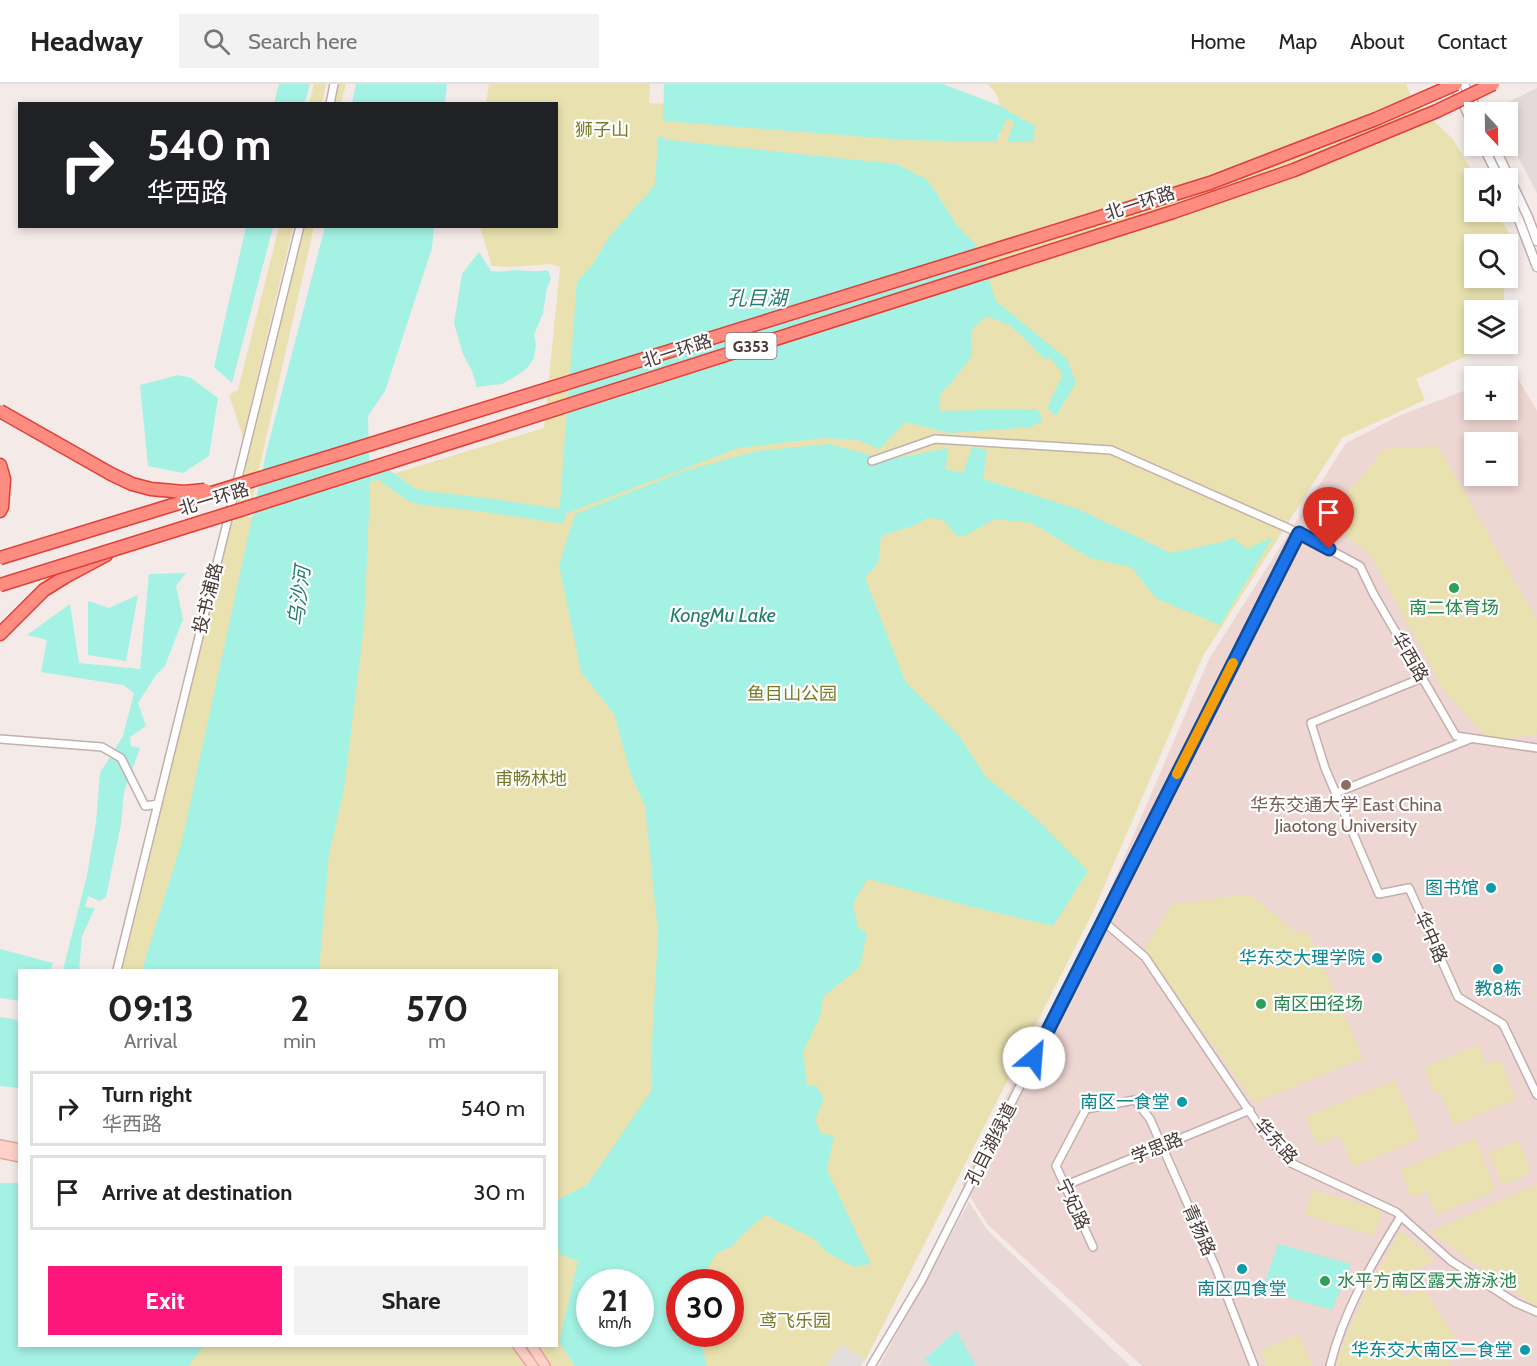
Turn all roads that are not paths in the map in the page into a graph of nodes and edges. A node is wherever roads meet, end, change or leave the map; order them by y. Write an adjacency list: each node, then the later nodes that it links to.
1 (334, 84): 5 (street)
2 (1455, 84): 7 (street); 14 (highway, 北一环路 / G353, bridge)
3 (1464, 84): 6 (street)
4 (1493, 84): 19 (highway, 北一环路 / G353, bridge)
5 (330, 102)
6 (1473, 102)
7 (1464, 104)
8 (1499, 156): 11 (street)
9 (1518, 218): 12 (street)
10 (300, 228): 28 (street, 投书浦路)
11 (1537, 241)
12 (1537, 267)
13 (0, 411): 14 (highway, bridge)
14 (342, 453): 20 (highway, 北一环路 / G353, bridge)
15 (873, 461): 18 (street, 华西路)
16 (0, 465): 17 (highway)
17 (0, 511)
18 (1299, 533): 23 (street, 华西路); 29 (street, 孔目湖绿道)
19 (124, 546): 21 (highway, 北一环路 / G353, bridge); 22 (highway, bridge)
20 (0, 558)
21 (0, 585)
22 (0, 634)
23 (1422, 678): 24 (street, 华西路); 27 (street, 华中路)
24 (1473, 738): 26 (street, 华西路); 27 (street)
25 (0, 739): 28 (street)
26 (1537, 748)
27 (1336, 792): 31 (street, 华中路)
28 (158, 804): 30 (street, 投书浦路)
29 (1103, 921): 33 (street, 华东路); 47 (street, 孔目湖绿道)
30 (117, 969)
31 (1537, 1095)
32 (1135, 1100): 35 (street, 青扬路); 39 (street, 宁妃路)
33 (1250, 1110): 35 (street, 学思路); 40 (street, 华东路)
34 (0, 1145): 36 (main road)
35 (1162, 1146): 39 (street, 学思路); 48 (street, 青扬路)
36 (18, 1149)
37 (0, 1153): 38 (main road)
38 (18, 1157)
39 (1064, 1186): 41 (street, 宁妃路)
40 (1401, 1216): 42 (street, 华东路); 49 (street)
41 (1093, 1247)
42 (1537, 1312)
43 (519, 1347): 45 (main road)
44 (533, 1347): 46 (main road)
45 (533, 1366)
46 (545, 1366)
47 (871, 1366)
48 (1254, 1366)
49 (1330, 1366)

